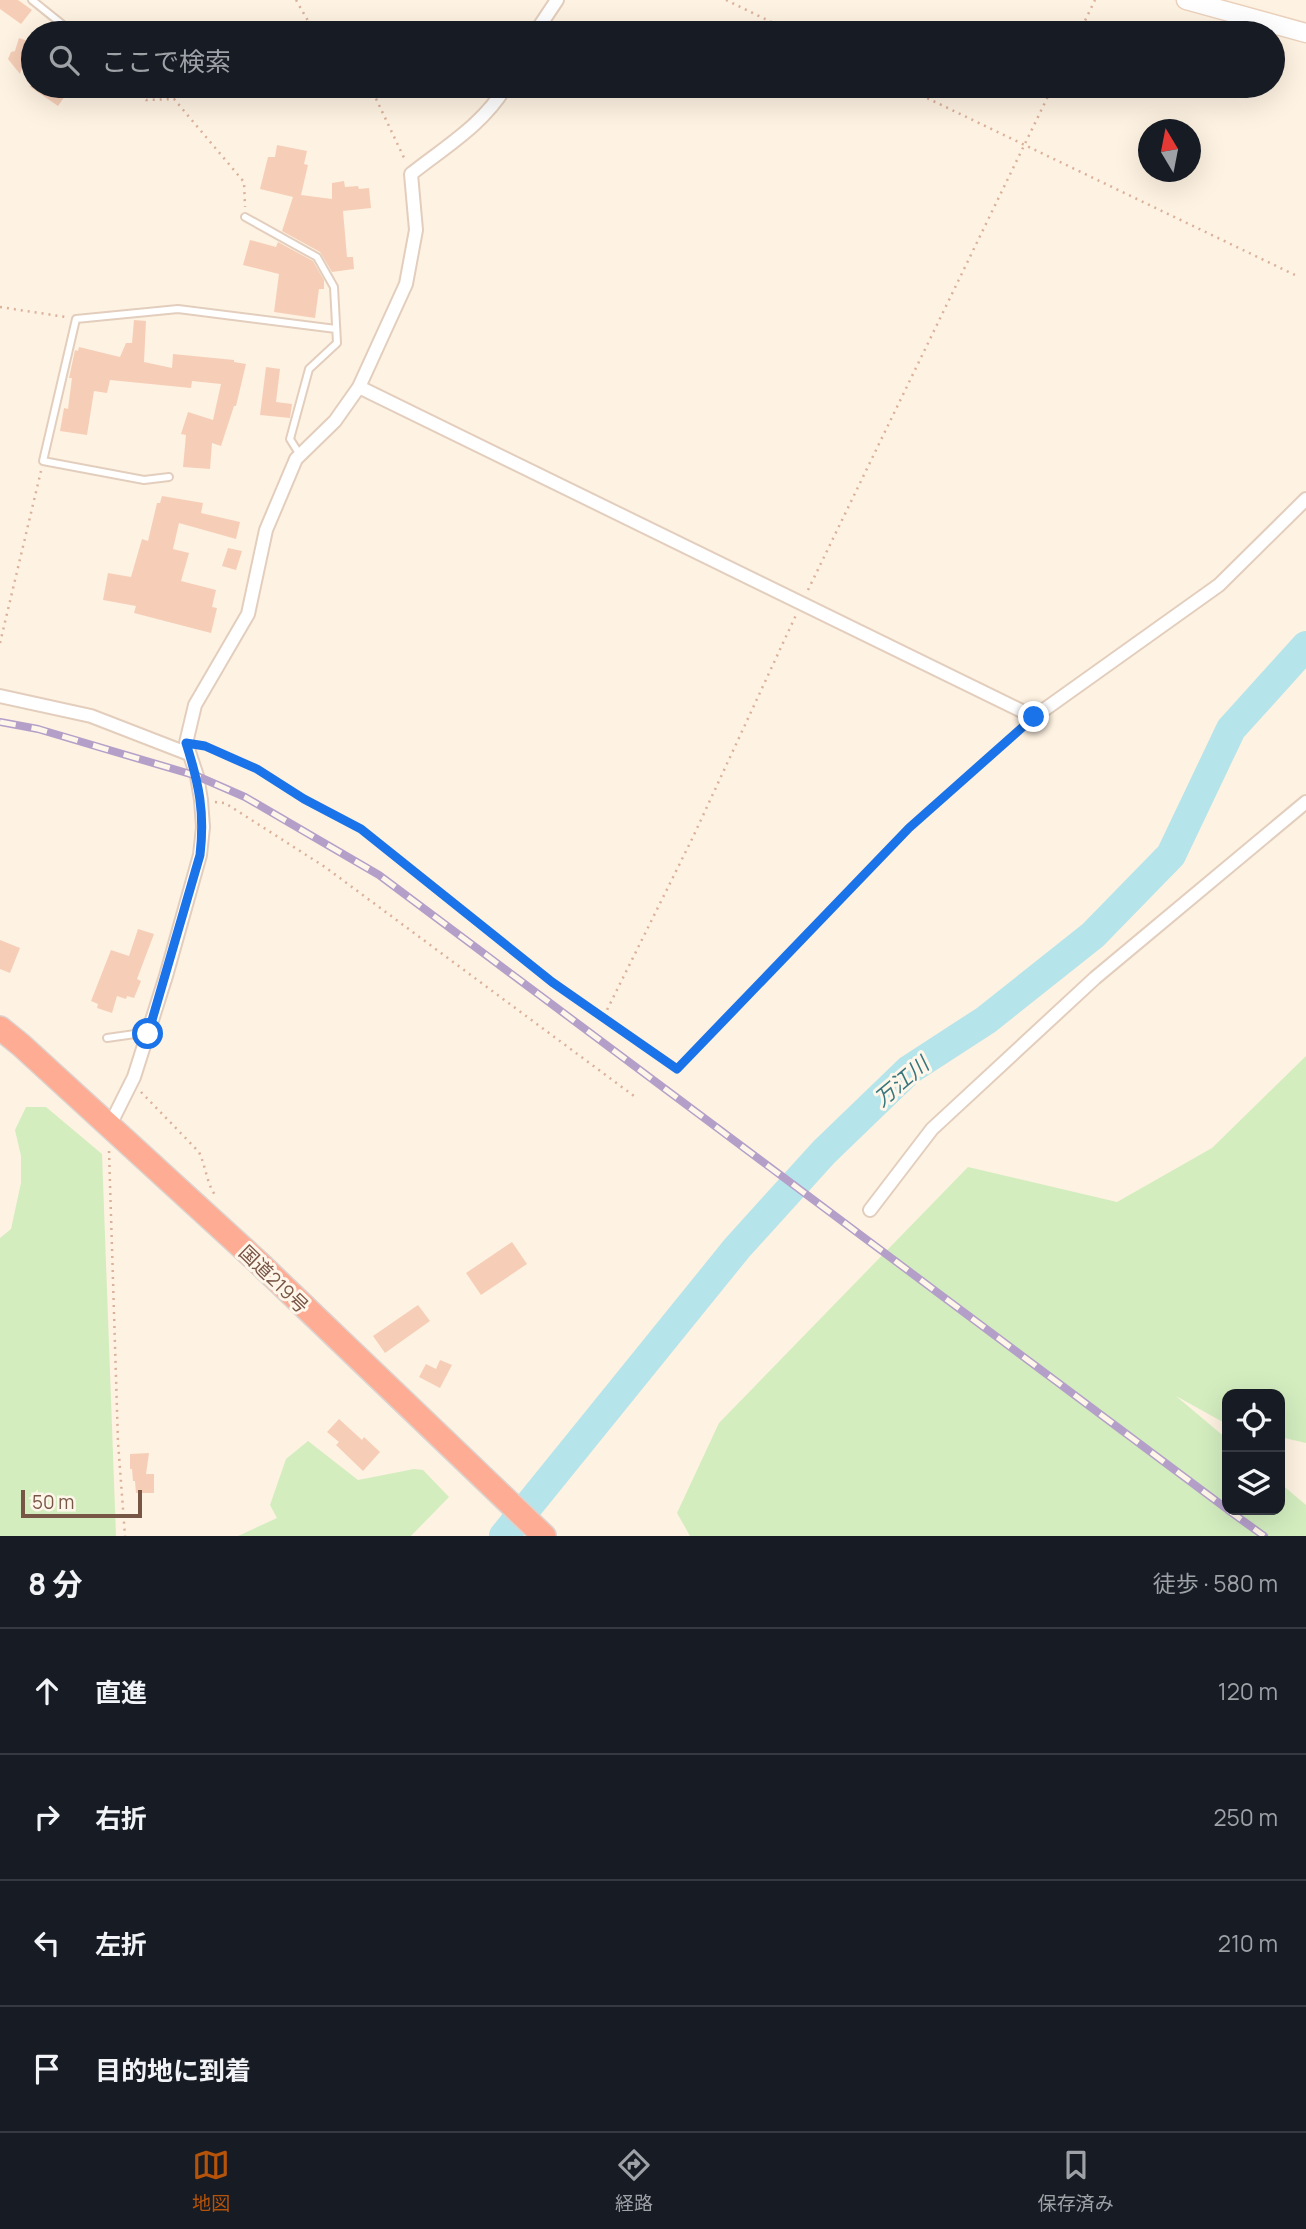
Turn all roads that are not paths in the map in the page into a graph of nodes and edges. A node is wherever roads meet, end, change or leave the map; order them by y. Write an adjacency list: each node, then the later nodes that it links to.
1 (32, 0): 4 (lane)
2 (557, 0): 5 (street)
3 (1186, 0): 6 (street)
4 (58, 21)
5 (543, 21)
6 (1262, 21)
7 (1285, 27): 8 (street)
8 (1306, 33)
9 (499, 98): 12 (street)
10 (245, 217): 11 (lane)
11 (336, 329): 13 (lane); 14 (lane)
12 (359, 387): 13 (street); 15 (street)
13 (300, 454): 17 (street)
14 (169, 477)
15 (1306, 499)
16 (0, 696): 17 (street)
17 (188, 749): 20 (street)
18 (1306, 802): 23 (street)
19 (0, 1028): 22 (highway, 国道219号)
20 (148, 1034): 21 (lane); 22 (street)
21 (107, 1038)
22 (109, 1127): 24 (highway, 国道219号)
23 (870, 1210)
24 (544, 1536)

